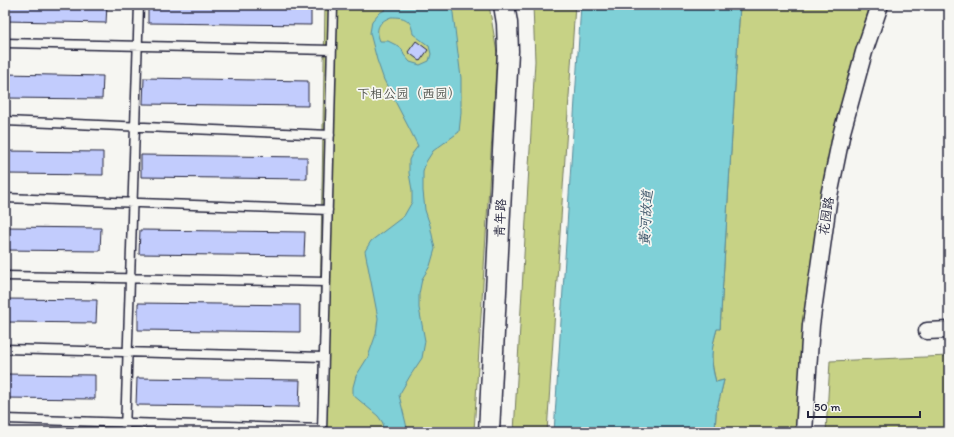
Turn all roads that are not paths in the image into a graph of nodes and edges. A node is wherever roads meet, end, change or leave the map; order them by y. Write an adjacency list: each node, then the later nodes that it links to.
1 (139, 5): 7 (lane)
2 (333, 5): 8 (lane)
3 (504, 5): 27 (street, 青年路)
4 (515, 5): 28 (street, 青年路)
5 (880, 5): 29 (street, 花园路)
6 (5, 43): 7 (lane)
7 (138, 46): 8 (lane); 10 (lane)
8 (332, 50): 11 (lane)
9 (5, 121): 10 (lane)
10 (135, 127): 11 (lane); 13 (lane)
11 (330, 135): 14 (lane)
12 (5, 198): 13 (lane)
13 (133, 203): 14 (lane); 16 (lane)
14 (328, 210): 17 (lane)
15 (5, 276): 16 (lane)
16 (130, 279): 17 (lane); 21 (lane)
17 (326, 282): 22 (lane)
18 (949, 330): 19 (street)
19 (927, 331)
20 (5, 349): 21 (lane)
21 (128, 352): 22 (lane); 24 (lane)
22 (324, 357): 25 (lane)
23 (5, 419): 24 (lane)
24 (126, 423): 25 (lane); 26 (lane)
25 (322, 430)
26 (125, 432)
27 (489, 432)
28 (498, 432)
29 (804, 432)

